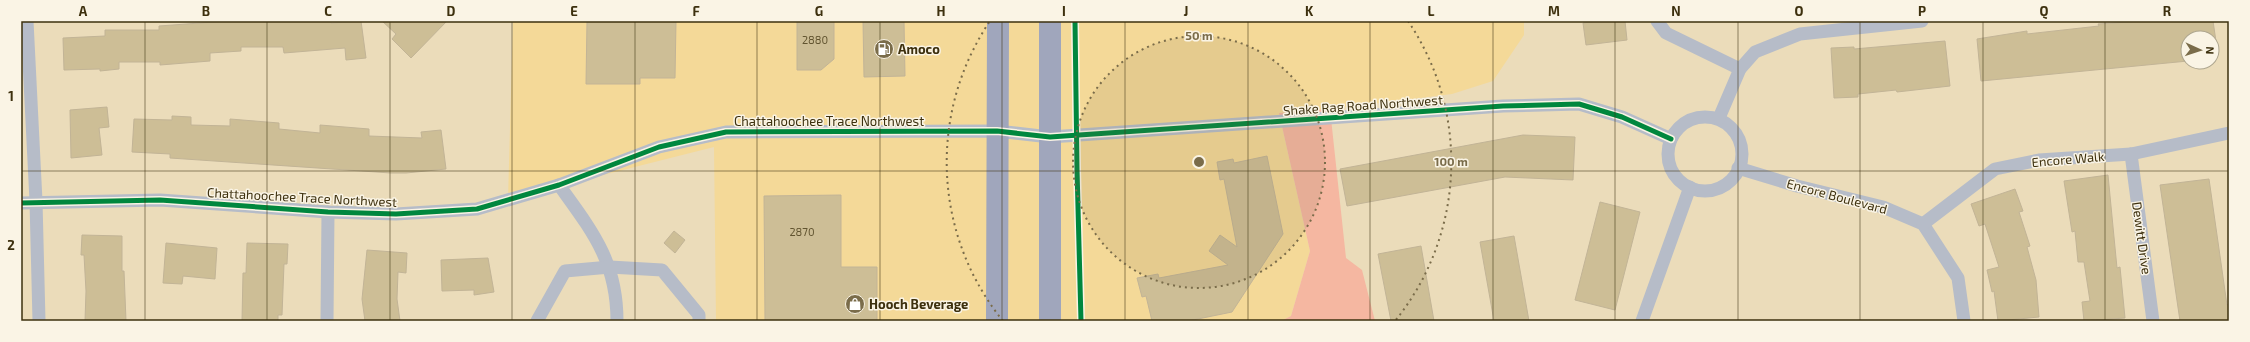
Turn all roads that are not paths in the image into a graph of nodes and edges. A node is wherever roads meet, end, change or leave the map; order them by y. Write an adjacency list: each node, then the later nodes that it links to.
1 (27, 21): 16 (street)
2 (998, 21): 8 (highway)
3 (1050, 21): 10 (highway)
4 (1657, 21): 6 (street)
5 (1922, 21): 6 (street)
6 (1740, 69): 7 (street)
7 (1719, 118): 11 (street); 13 (street)
8 (997, 131): 10 (street, Chattahoochee Trace Northwest); 14 (street, Chattahoochee Trace Northwest); 26 (highway)
9 (2229, 133): 12 (street, Encore Walk)
10 (1050, 137): 11 (street, Shake Rag Road Northwest); 27 (highway)
11 (1671, 139): 15 (street)
12 (2131, 154): 19 (street, Encore Walk); 30 (street, Dewitt Drive)
13 (1738, 168): 15 (street); 19 (street, Encore Boulevard)
14 (559, 185): 18 (street, Chattahoochee Trace Northwest); 20 (street)
15 (1690, 187): 28 (street)
16 (36, 201): 17 (street, Chattahoochee Trace Northwest); 18 (street, Chattahoochee Trace Northwest); 21 (street)
17 (21, 203)
18 (328, 212): 22 (street)
19 (1923, 224): 29 (street)
20 (610, 267): 23 (street); 24 (street); 25 (street)
21 (39, 321)
22 (327, 321)
23 (537, 321)
24 (617, 321)
25 (699, 321)
26 (997, 321)
27 (1050, 321)
28 (1642, 321)
29 (1964, 321)
30 (2153, 321)

